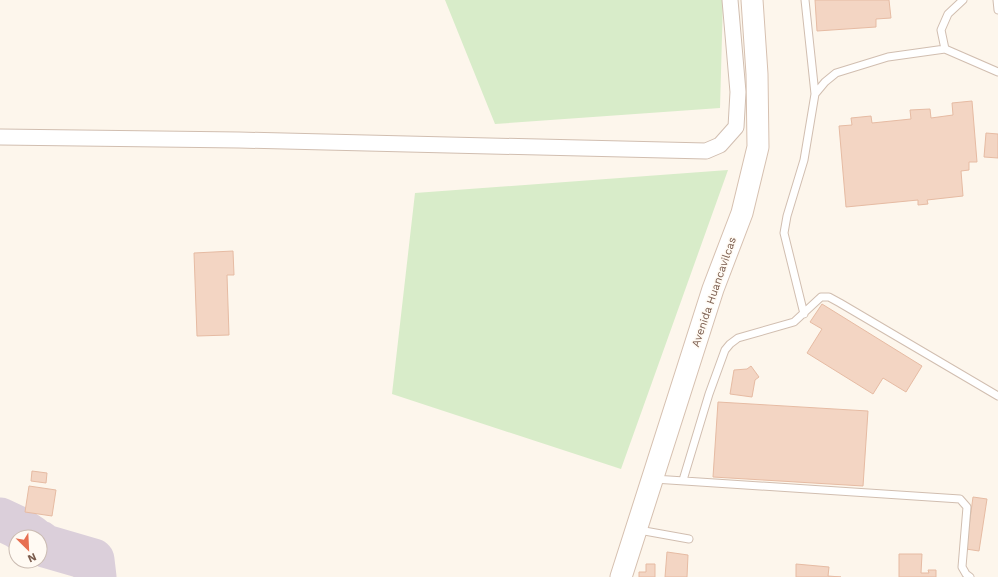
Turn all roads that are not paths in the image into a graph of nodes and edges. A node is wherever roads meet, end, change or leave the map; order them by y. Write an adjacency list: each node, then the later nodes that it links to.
1 (730, 0): 10 (street)
2 (752, 0): 13 (street, Avenida Huancavilcas)
3 (805, 0): 9 (lane)
4 (963, 0): 7 (lane)
5 (997, 0): 6 (lane)
6 (998, 10)
7 (945, 49): 8 (lane); 9 (lane)
8 (998, 72)
9 (815, 94): 11 (lane)
10 (0, 137)
11 (804, 314): 12 (lane); 14 (lane)
12 (998, 396)
13 (653, 478): 14 (lane); 15 (street, Avenida Huancavilcas)
14 (683, 480): 18 (lane)
15 (637, 529): 16 (lane); 17 (street, Avenida Huancavilcas)
16 (689, 539)
17 (621, 577)
18 (970, 577)

